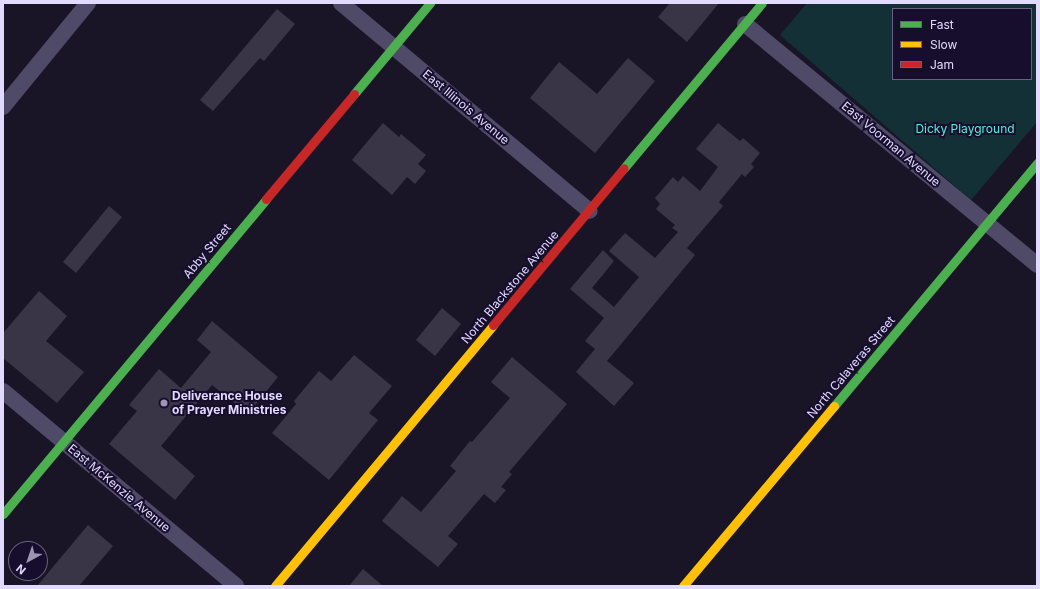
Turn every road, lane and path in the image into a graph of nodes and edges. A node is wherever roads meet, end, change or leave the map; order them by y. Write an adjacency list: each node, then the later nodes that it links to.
1 (88, 3): 7 (street)
2 (342, 3): 6 (street, East Illinois Avenue)
3 (430, 3): 6 (main road, Abby Street)
4 (762, 3): 5 (main road, North Blackstone Avenue)
5 (745, 24): 9 (main road, North Blackstone Avenue); 10 (street, East Voorman Avenue)
6 (393, 46): 9 (street, East Illinois Avenue); 13 (main road, Abby Street)
7 (3, 106)
8 (1037, 163): 10 (main road, North Calaveras Street)
9 (590, 211): 16 (main road, North Blackstone Avenue)
10 (987, 223): 11 (street, East Voorman Avenue); 17 (main road, North Calaveras Street)
11 (1037, 264)
12 (3, 391): 13 (street, East McKenzie Avenue)
13 (63, 441): 14 (main road, Abby Street); 15 (street, East McKenzie Avenue)
14 (3, 514)
15 (236, 586)
16 (276, 586)
17 (683, 586)

